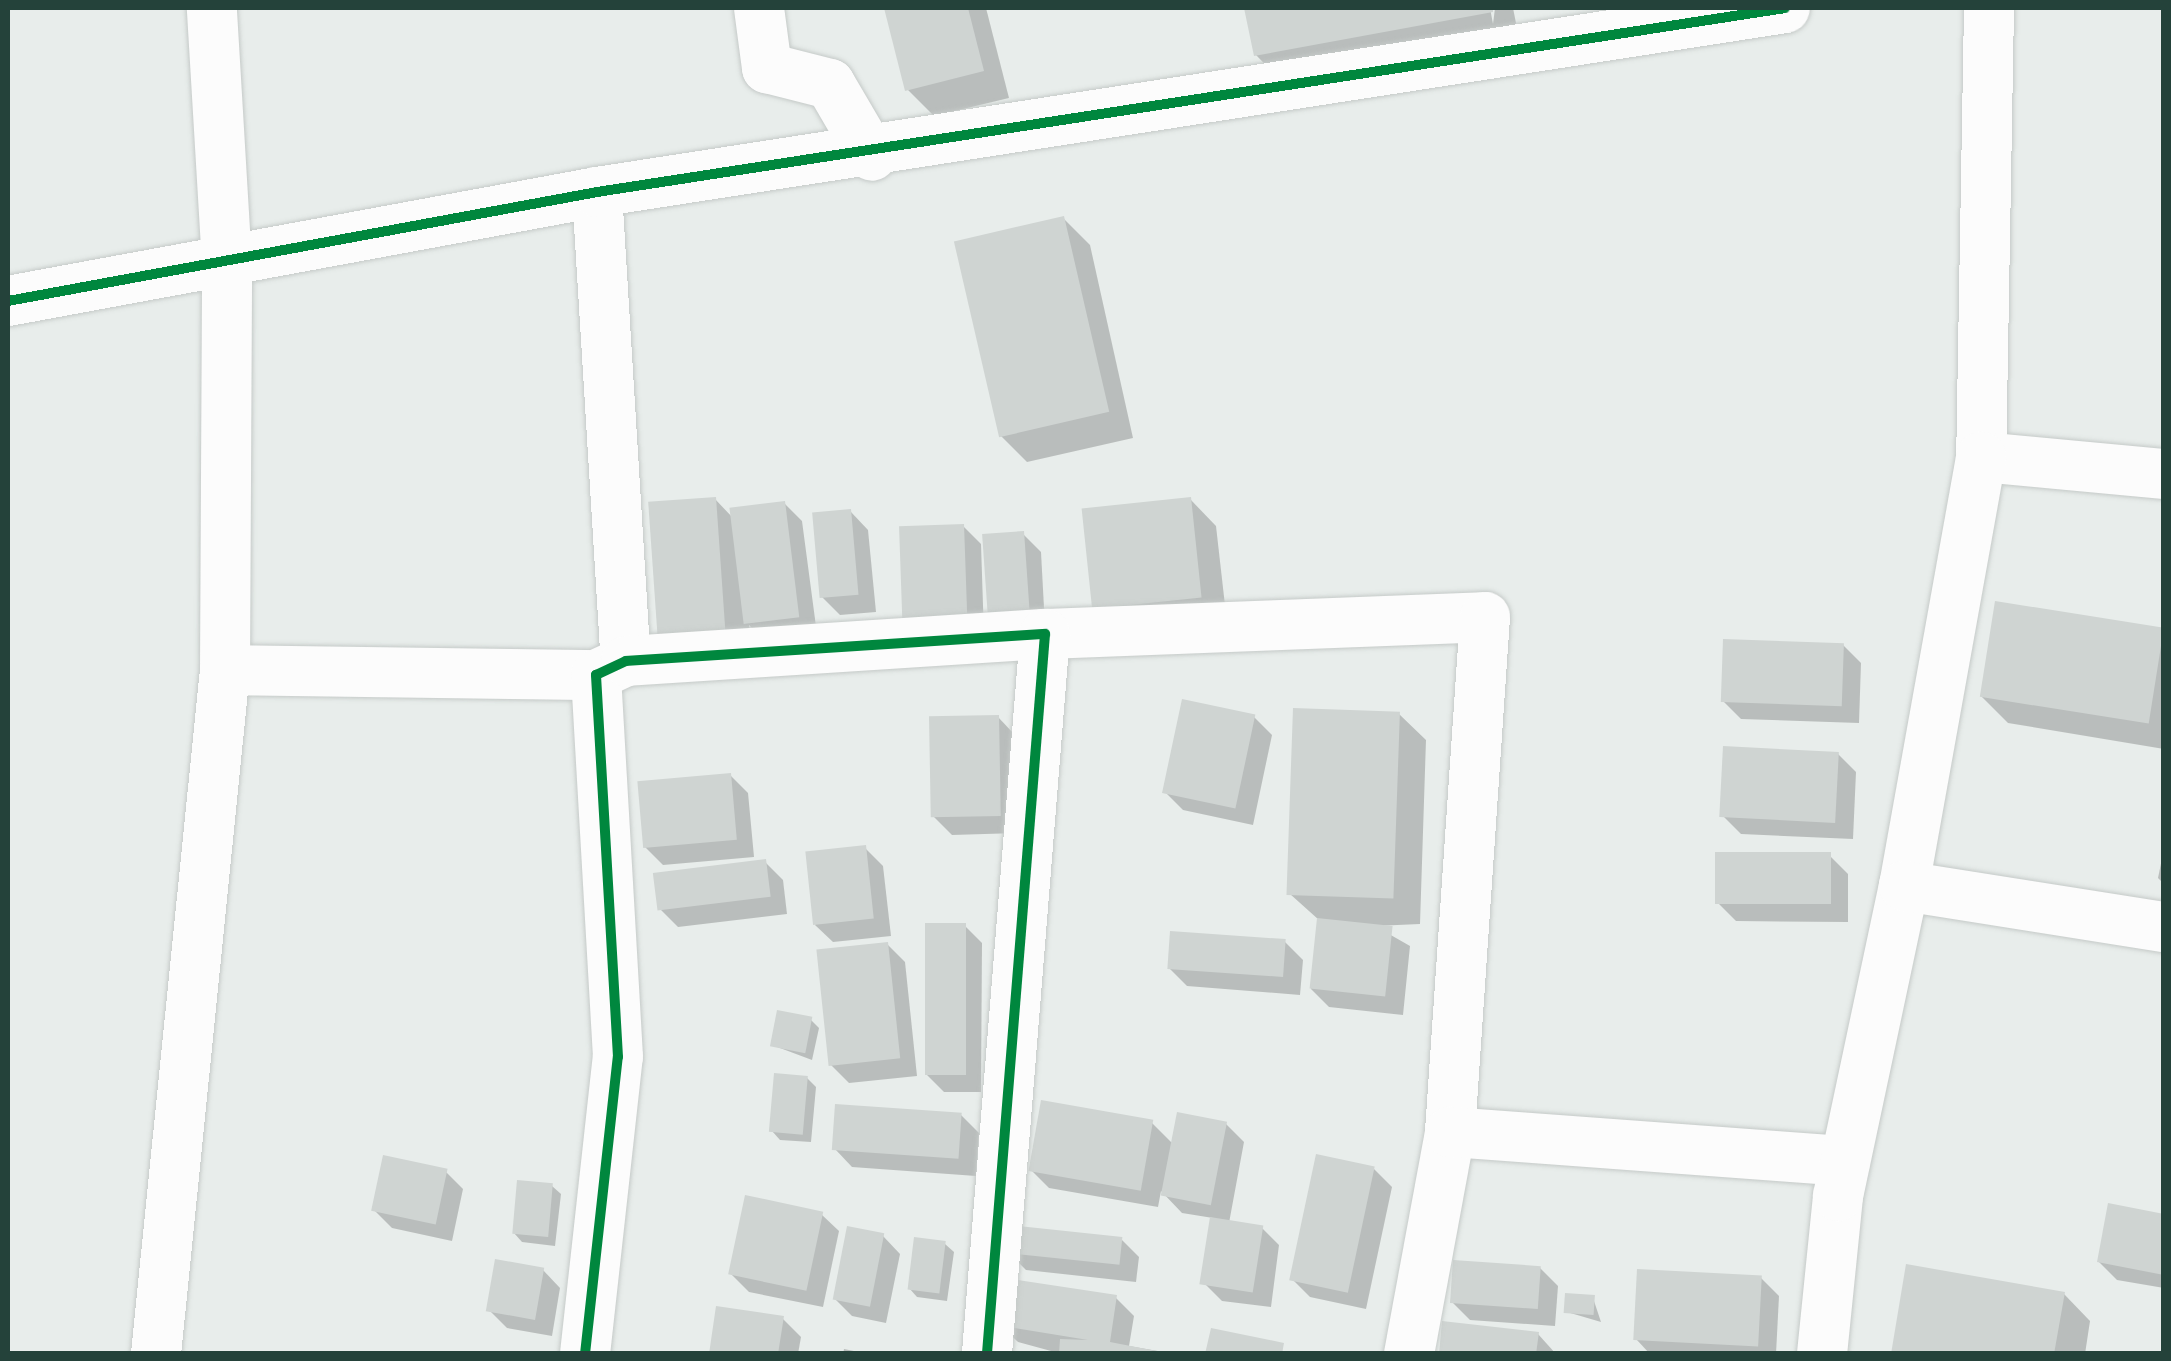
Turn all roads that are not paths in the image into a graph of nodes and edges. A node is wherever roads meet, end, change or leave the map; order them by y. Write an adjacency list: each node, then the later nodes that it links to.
1 (212, 8): 8 (street)
2 (759, 8): 6 (street)
3 (1785, 8): 5 (street)
4 (1989, 8): 10 (street)
5 (1697, 12): 6 (street)
6 (872, 156): 7 (street)
7 (598, 192): 8 (street); 13 (street)
8 (227, 264): 9 (street); 14 (street)
9 (8, 301)
10 (1980, 457): 11 (street); 15 (street)
11 (2164, 474)
12 (1045, 634): 13 (street); 17 (street); 21 (street)
13 (610, 668): 14 (street); 20 (street)
14 (225, 670): 19 (street)
15 (1904, 886): 16 (street); 18 (street)
16 (2164, 927)
17 (1450, 1132): 18 (street); 22 (street)
18 (1845, 1161): 23 (street)
19 (156, 1354)
20 (586, 1354)
21 (988, 1354)
22 (1409, 1354)
23 (1822, 1354)

